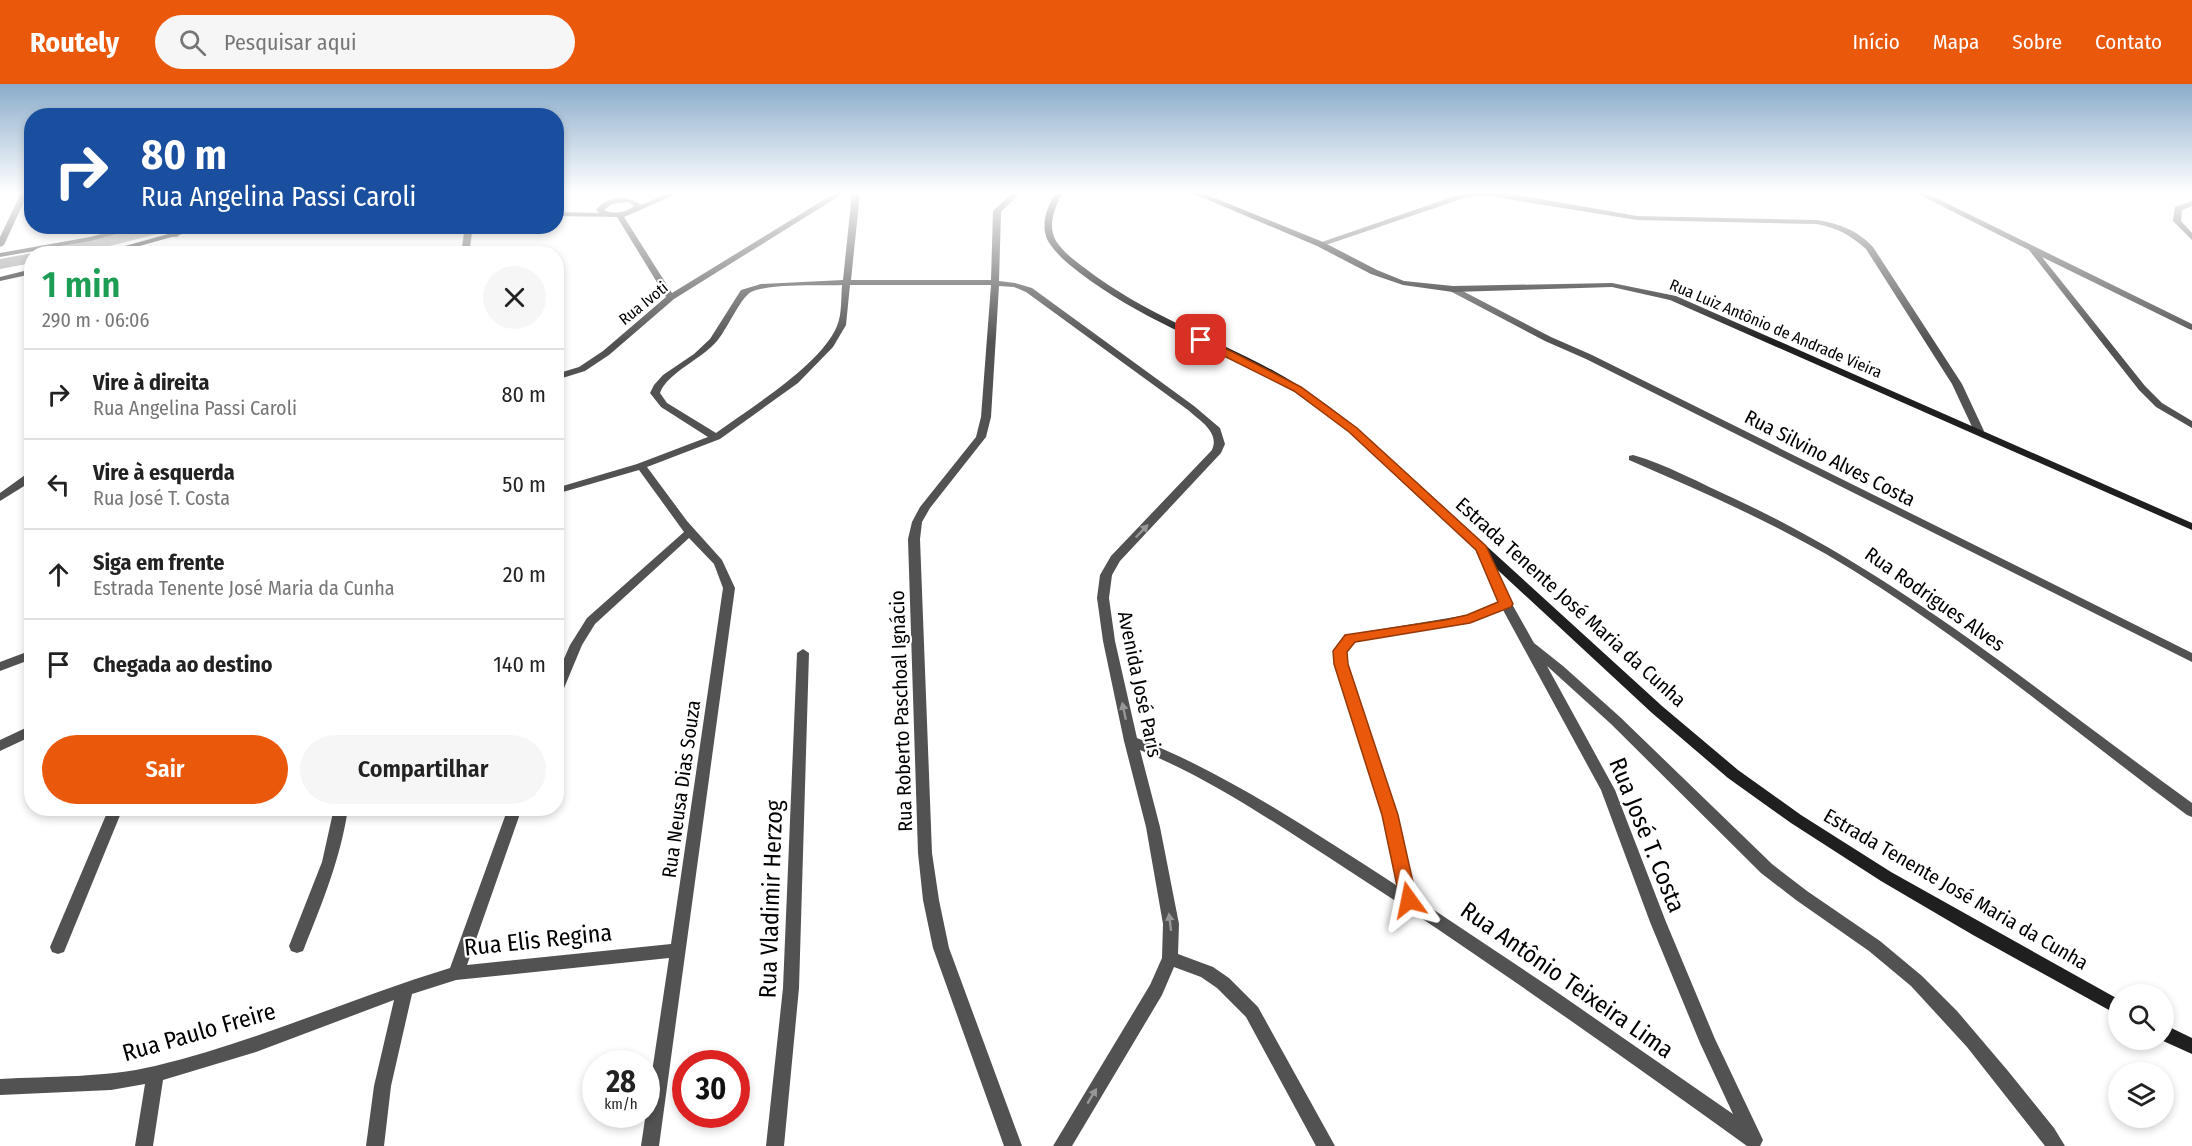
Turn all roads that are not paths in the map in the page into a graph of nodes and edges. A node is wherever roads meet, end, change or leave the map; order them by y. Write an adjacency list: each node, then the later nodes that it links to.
1 (70, 243): 12 (street)
2 (634, 243): 21 (street)
3 (760, 243): 21 (street, Rua Ivoti)
4 (850, 243): 18 (street)
5 (996, 243): 19 (street)
6 (1055, 243): 34 (main road, Estrada Tenente José Maria da Cunha)
7 (1316, 243): 11 (main road, Rua Luiz Antônio de Andrade Vieira)
8 (1324, 243): 11 (street)
9 (1864, 243): 25 (street)
10 (2019, 243): 13 (street)
11 (1320, 244): 20 (main road, Rua Luiz Antônio de Andrade Vieira)
12 (51, 246)
13 (2032, 249): 22 (street); 24 (street)
14 (24, 251): 15 (street)
15 (0, 255)
16 (24, 273): 17 (main road)
17 (0, 279)
18 (846, 282): 19 (street); 26 (street); 26 (street)
19 (994, 283): 43 (street, Avenida José Paris, one-way to 19); 66 (street, Rua Roberto Paschoal Ignácio)
20 (1453, 289): 25 (main road, Rua Luiz Antônio de Andrade Vieira); 39 (street, Rua Silvino Alves Costa)
21 (671, 297): 23 (street, Rua Ivoti)
22 (2192, 327)
23 (564, 375)
24 (2192, 425)
25 (1978, 431): 32 (main road, Rua Luiz Antônio de Andrade Vieira)
26 (716, 436): 28 (street)
27 (1633, 458): 45 (street, Rua Rodrigues Alves)
28 (641, 466): 30 (street); 33 (street, Rua Neusa Dias Souza)
29 (24, 482): 31 (street)
30 (564, 489)
31 (0, 498)
32 (2192, 526)
33 (690, 532): 41 (street); 52 (street, Rua Neusa Dias Souza)
34 (1481, 549): 35 (street, Rua José T. Costa); 56 (main road, Estrada Tenente José Maria da Cunha)
35 (1506, 604): 36 (street, Rua José T. Costa); 49 (street)
36 (1529, 646): 61 (street, Rua José T. Costa); 69 (street)
37 (803, 653): 65 (street, Rua Vladimir Herzog)
38 (24, 657): 40 (street)
39 (2192, 658)
40 (0, 667)
41 (564, 674)
42 (24, 734): 44 (street)
43 (1131, 741): 49 (street, Rua Antônio Teixeira Lima); 53 (street, Avenida José Paris, one-way to 43)
44 (0, 746)
45 (2192, 811)
46 (113, 816): 51 (street)
47 (340, 816): 50 (street)
48 (512, 816): 54 (street)
49 (1409, 900): 61 (street, Rua Antônio Teixeira Lima)
50 (297, 946)
51 (58, 947)
52 (677, 950): 54 (street, Rua Elis Regina); 64 (street, Rua Neusa Dias Souza)
53 (1170, 958): 67 (street, Avenida José Paris, one-way to 53); 68 (street)
54 (456, 973): 55 (street, Rua Elis Regina)
55 (405, 989): 59 (street, Rua Paulo Freire); 63 (street)
56 (2108, 1001)
57 (2174, 1037): 58 (main road)
58 (2192, 1046)
59 (155, 1074): 60 (street, Rua Paulo Freire); 62 (street)
60 (0, 1087)
61 (1755, 1143)
62 (144, 1146)
63 (375, 1146)
64 (650, 1146)
65 (775, 1146)
66 (1013, 1146)
67 (1062, 1146)
68 (1326, 1146)
69 (2056, 1146)

